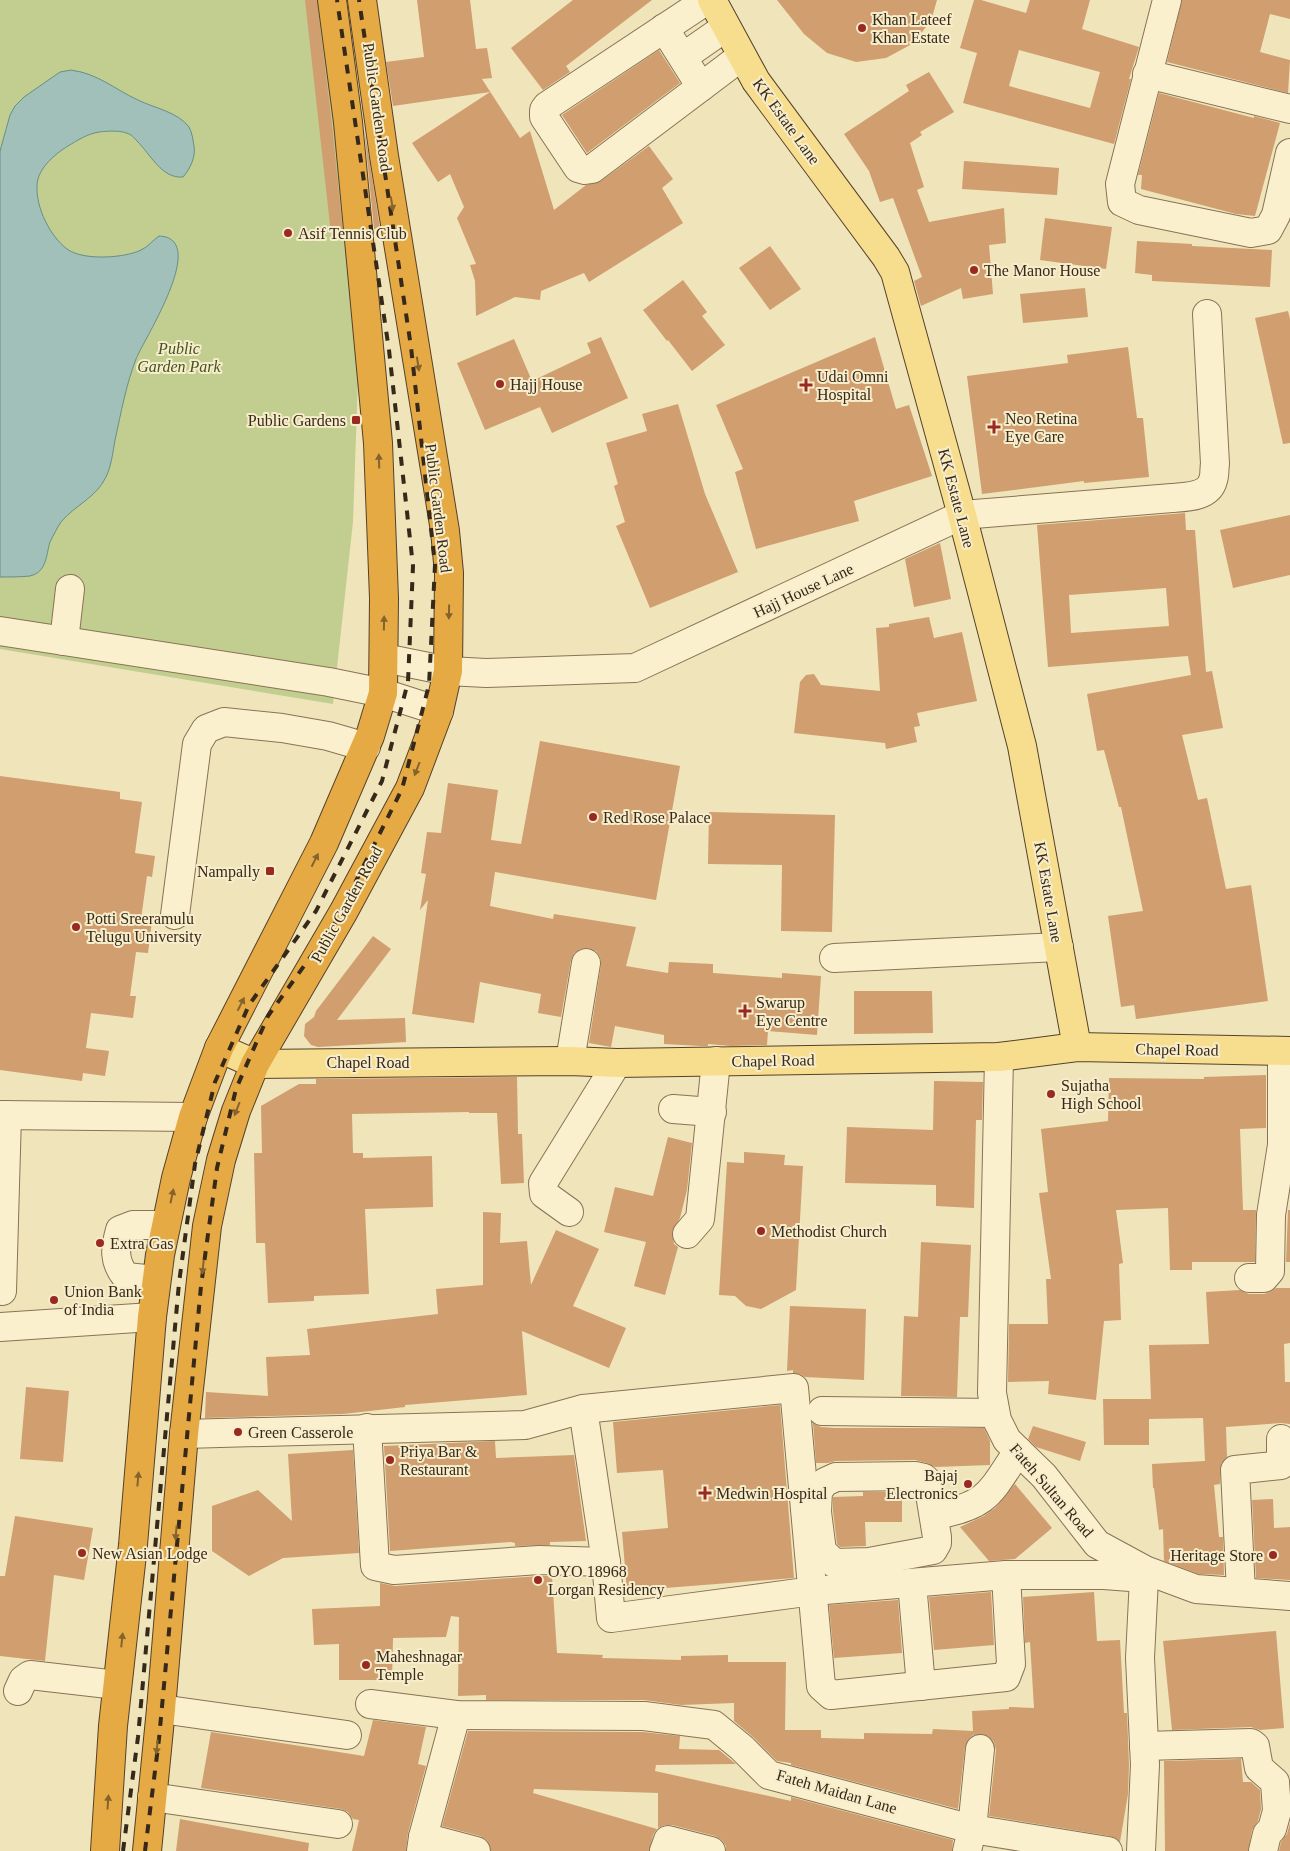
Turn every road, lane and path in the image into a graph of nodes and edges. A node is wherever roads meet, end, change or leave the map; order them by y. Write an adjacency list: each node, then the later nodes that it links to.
1 (332, 0): 19 (highway, one-way to 1)
2 (362, 0): 20 (highway, Public Garden Road, one-way to 20)
3 (707, 0): 7 (street)
4 (712, 0): 6 (main road, KK Estate Lane)
5 (1167, 0): 10 (street)
6 (726, 27): 8 (main road, KK Estate Lane); 9 (street)
7 (664, 28): 9 (street); 11 (street)
8 (742, 56): 11 (street); 15 (main road, KK Estate Lane)
9 (683, 57): 11 (street)
10 (1147, 74): 12 (street); 13 (street)
11 (701, 87)
12 (1290, 109)
13 (1290, 153)
14 (1207, 314): 15 (street, Hajj House Lane)
15 (962, 515): 20 (street, Hajj House Lane); 25 (main road, KK Estate Lane)
16 (70, 589): 18 (street)
17 (0, 631): 18 (street)
18 (64, 641): 21 (street)
19 (384, 658): 20 (street, Hajj House Lane); 21 (highway)
20 (448, 671): 22 (highway, Public Garden Road)
21 (383, 693): 22 (street); 23 (highway)
22 (439, 711): 35 (highway, Public Garden Road, one-way to 35)
23 (366, 746): 24 (street); 29 (highway, one-way to 23)
24 (175, 915)
25 (1059, 947): 26 (street); 28 (main road, KK Estate Lane)
26 (834, 958)
27 (586, 963): 32 (street)
28 (1077, 1047): 30 (main road, Chapel Road); 31 (main road, Chapel Road)
29 (219, 1048): 35 (main road); 39 (highway)
30 (1286, 1051): 43 (street)
31 (999, 1057): 33 (main road, Chapel Road); 50 (street, Fateh Sultan Road)
32 (570, 1061): 34 (main road, Chapel Road); 35 (main road, Chapel Road)
33 (716, 1061): 34 (main road, Chapel Road); 37 (street)
34 (617, 1062): 40 (street)
35 (255, 1064): 52 (highway, Public Garden Road, one-way to 52)
36 (673, 1109): 37 (street)
37 (712, 1112): 42 (street)
38 (4, 1115): 39 (street); 45 (street)
39 (193, 1117): 41 (highway, one-way to 39)
40 (569, 1212)
41 (166, 1225): 44 (highway); 44 (street)
42 (687, 1234)
43 (1249, 1278)
44 (156, 1280): 46 (highway)
45 (2, 1291)
46 (152, 1317): 47 (street); 63 (highway, one-way to 46)
47 (0, 1327)
48 (583, 1409): 51 (street); 56 (street); 60 (street)
49 (822, 1411): 50 (street)
50 (995, 1413): 54 (street, Fateh Sultan Road)
51 (367, 1428): 52 (street); 56 (street)
52 (184, 1434): 67 (highway, Public Garden Road, one-way to 67)
53 (1281, 1440): 61 (street)
54 (1018, 1451): 55 (street); 57 (street, Fateh Sultan Road)
55 (935, 1516): 55 (street)
56 (606, 1562): 60 (street)
57 (1145, 1574): 58 (street); 61 (street, Fateh Sultan Road); 70 (street)
58 (1006, 1575): 59 (street); 64 (street)
59 (912, 1583): 60 (street); 64 (street)
60 (813, 1592): 64 (street)
61 (1241, 1592): 62 (street, Fateh Sultan Road)
62 (1290, 1596)
63 (117, 1685): 65 (street); 76 (highway, one-way to 63)
64 (921, 1686)
65 (18, 1691)
66 (370, 1704): 68 (street, Fateh Maidan Lane)
67 (161, 1709): 69 (street); 72 (highway, Public Garden Road, one-way to 72)
68 (456, 1715): 74 (street, Fateh Maidan Lane); 75 (street)
69 (347, 1735)
70 (1144, 1746): 82 (street); 83 (street)
71 (980, 1749): 74 (street)
72 (152, 1797): 73 (street); 77 (highway, Public Garden Road)
73 (338, 1824)
74 (969, 1840): 81 (street, Fateh Maidan Lane)
75 (422, 1844): 78 (street)
76 (101, 1848)
77 (147, 1851)
78 (476, 1851)
79 (664, 1851): 80 (street)
80 (711, 1851)
81 (1108, 1851)
82 (1141, 1851)
83 (1263, 1851)

